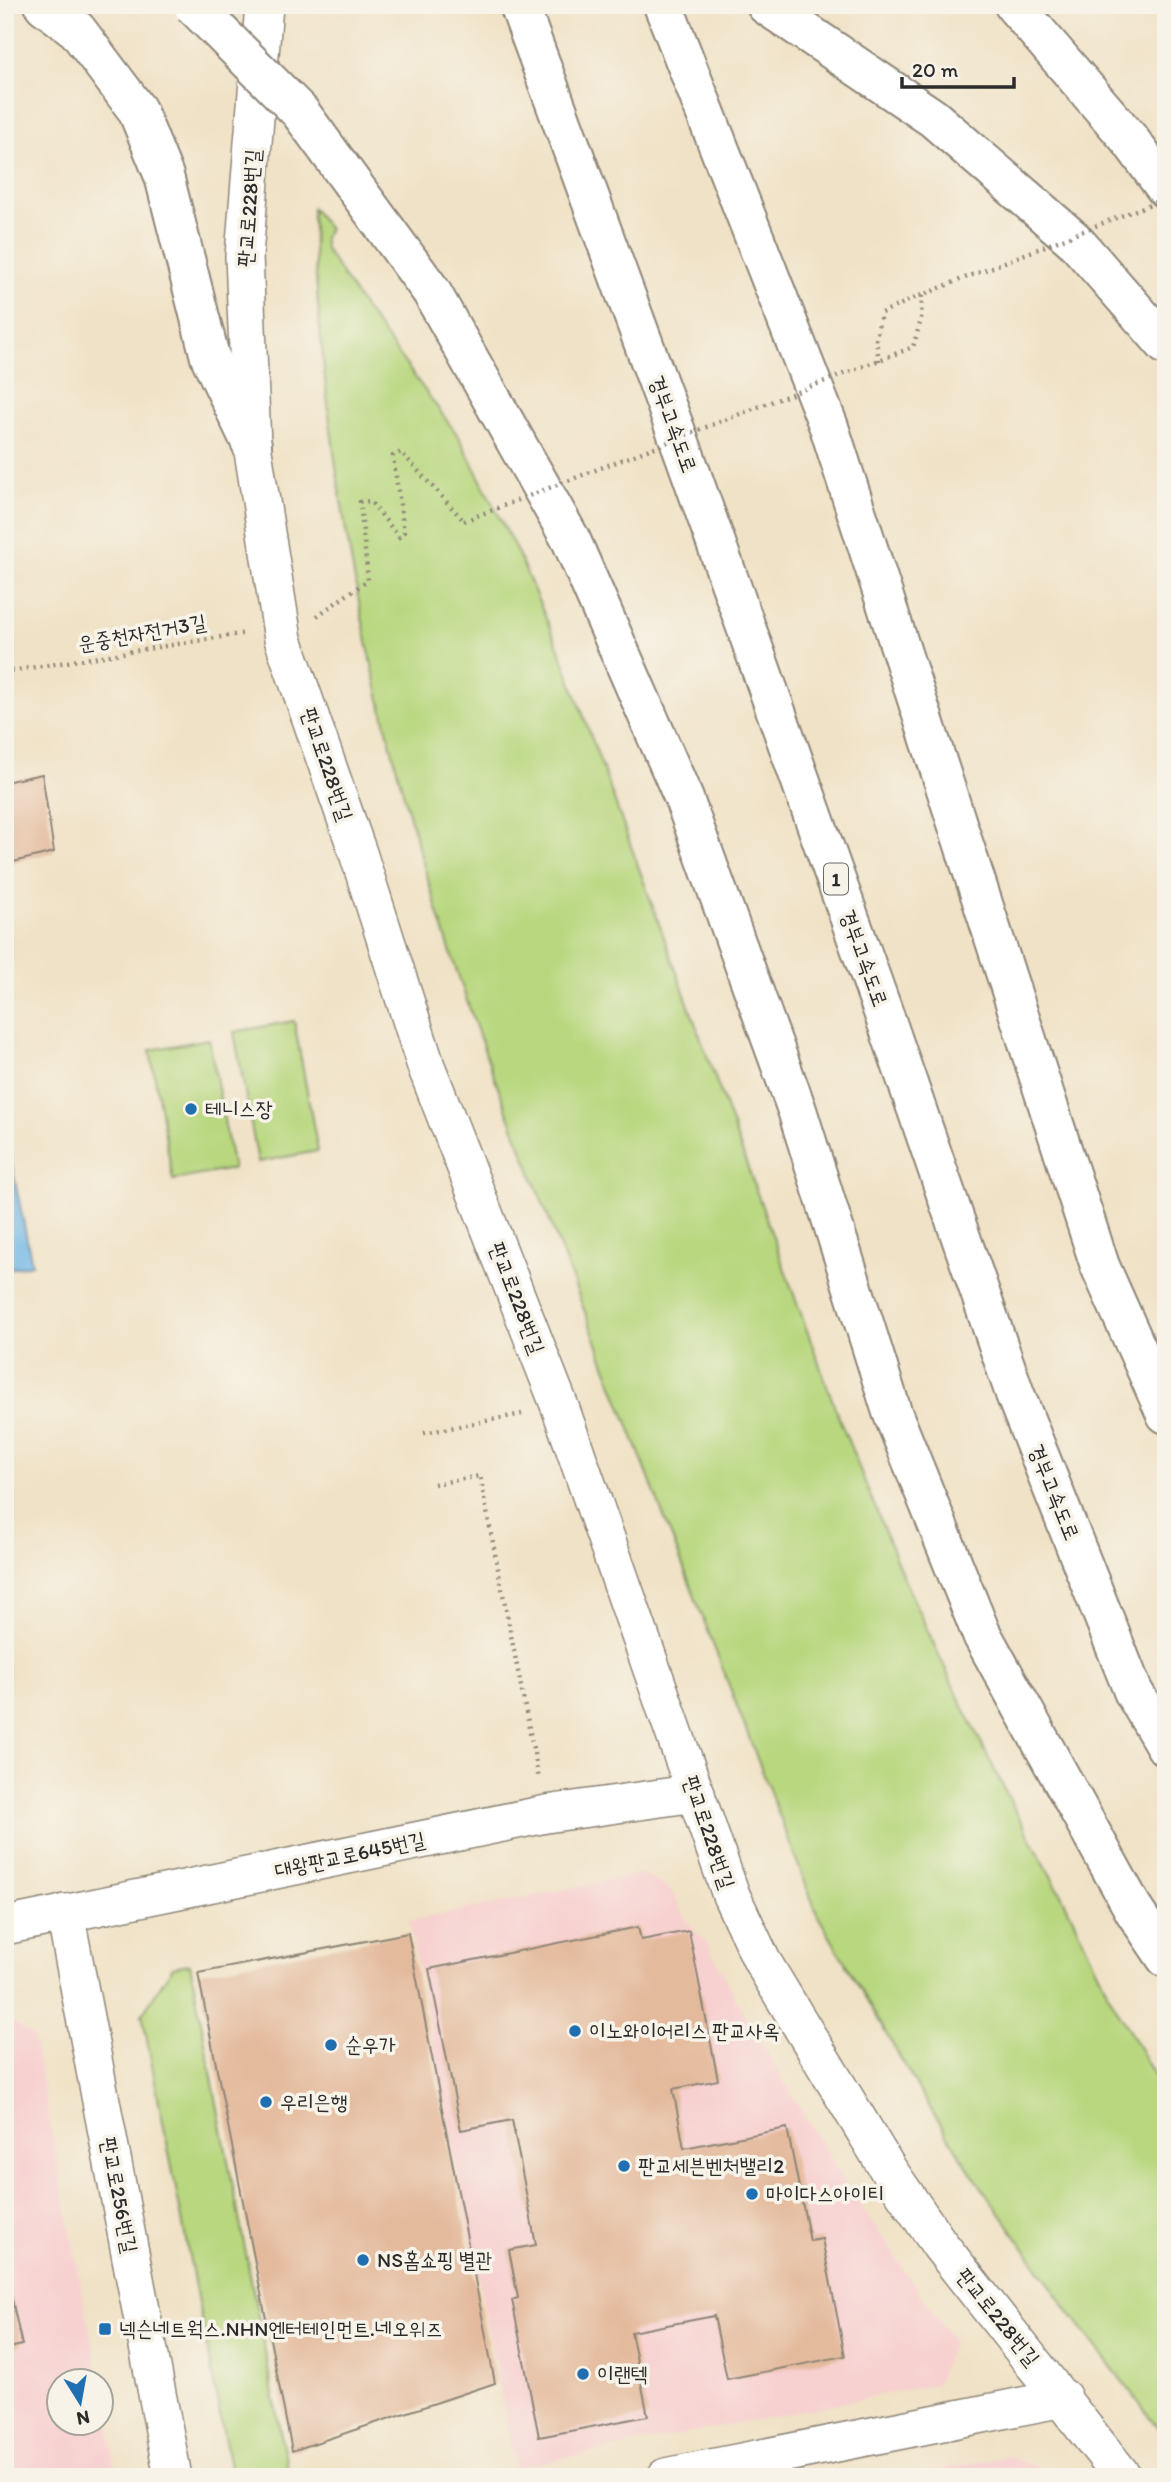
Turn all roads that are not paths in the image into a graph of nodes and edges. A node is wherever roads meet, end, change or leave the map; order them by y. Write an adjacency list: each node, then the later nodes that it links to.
1 (44, 5): 10 (highway)
2 (193, 5): 16 (highway, bridge)
3 (264, 5): 10 (street, 판교로228번길)
4 (519, 5): 12 (highway, 경부고속도로 / 1)
5 (663, 5): 11 (highway)
6 (766, 5): 9 (highway)
7 (1014, 5): 8 (highway)
8 (1166, 189)
9 (1166, 345)
10 (252, 445): 13 (street, 판교로228번길)
11 (1166, 1414)
12 (1166, 1747)
13 (696, 1793): 14 (street, 대왕판교로645번길); 17 (street, 판교로228번길)
14 (65, 1913): 15 (street, 대왕판교로645번길); 18 (street, 판교로256번길)
15 (5, 1926)
16 (1166, 1958)
17 (1063, 2398): 19 (street); 20 (street, 판교로228번길)
18 (173, 2477)
19 (666, 2477)
20 (1123, 2477)

